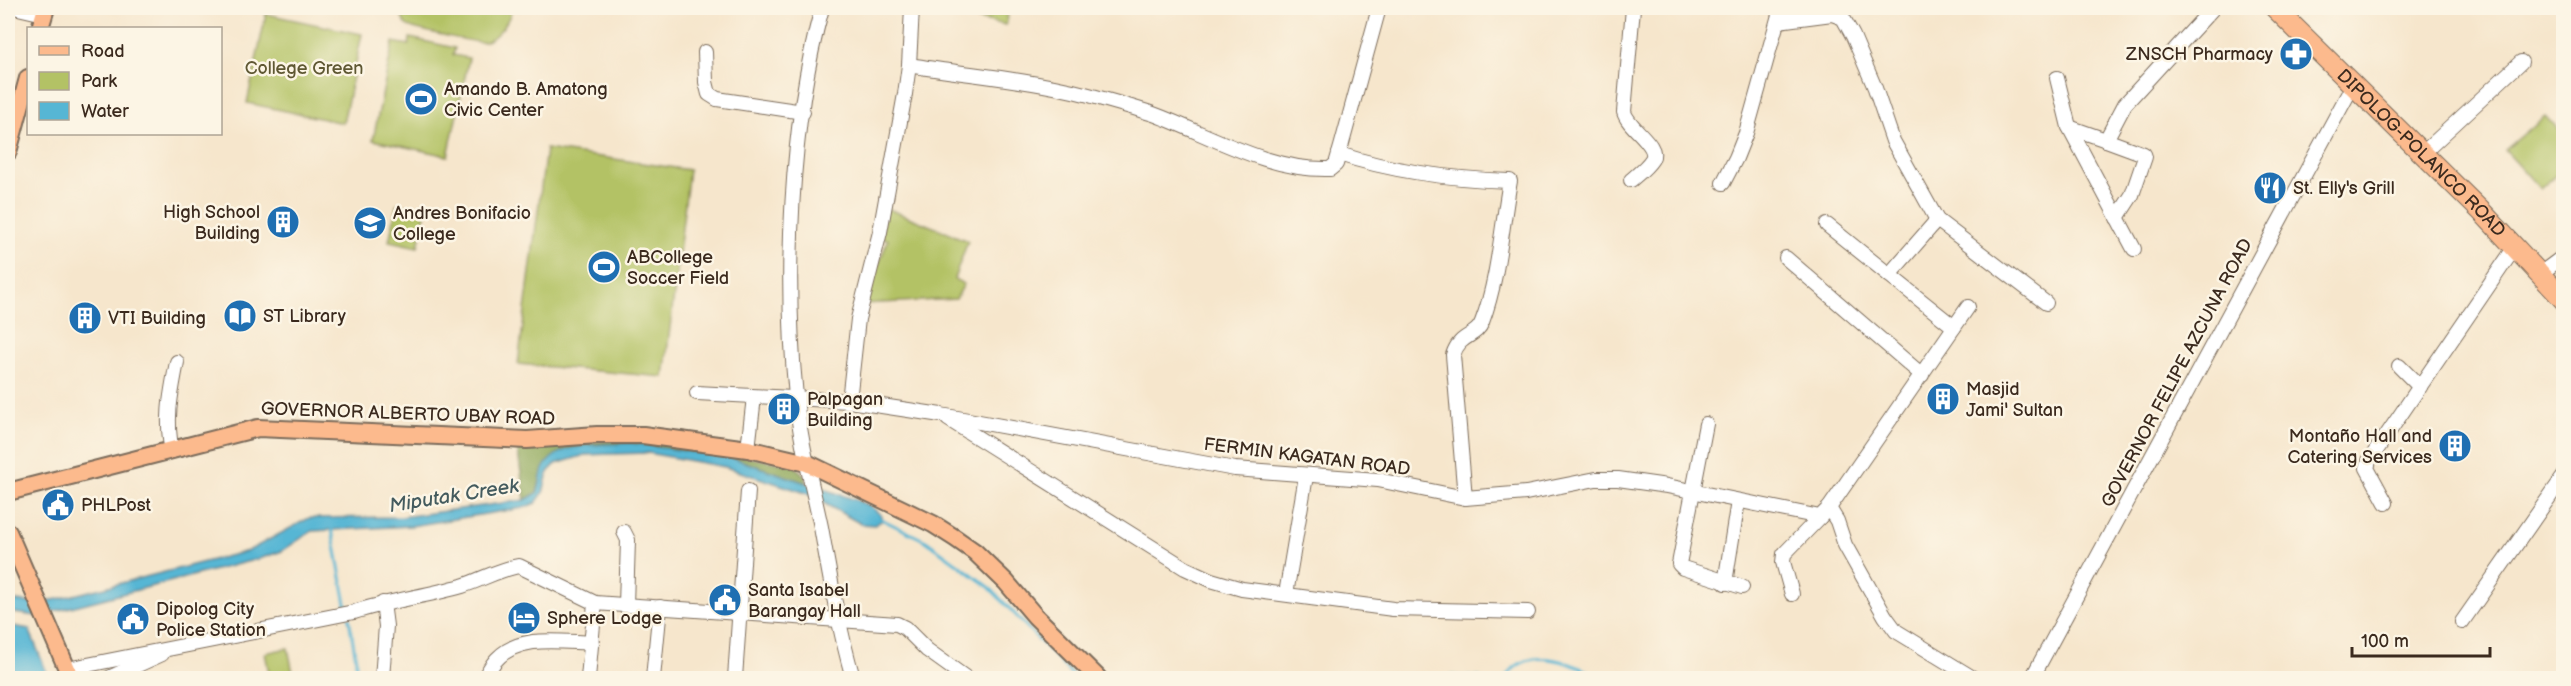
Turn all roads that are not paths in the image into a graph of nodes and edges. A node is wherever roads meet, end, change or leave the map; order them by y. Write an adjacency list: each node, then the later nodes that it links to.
1 (18, 8): 9 (street)
2 (822, 8): 16 (street)
3 (912, 8): 12 (street)
4 (1379, 8): 21 (street)
5 (1633, 8): 22 (street)
6 (2213, 8): 18 (street)
7 (2275, 8): 15 (highway, DIPOLOG-POLANCO ROAD)
8 (1780, 14): 23 (street); 25 (street)
9 (43, 17)
10 (705, 52): 16 (street)
11 (2522, 62): 20 (street)
12 (909, 66): 21 (street); 44 (street)
13 (2057, 78): 17 (street)
14 (27, 82): 19 (main road)
15 (2354, 85): 20 (highway, DIPOLOG-POLANCO ROAD); 86 (street, GOVERNOR FELIPE AZCUNA ROAD)
16 (803, 112): 43 (street)
17 (2069, 127): 18 (street); 24 (street)
18 (2106, 140): 24 (street)
19 (8, 152)
20 (2423, 153): 27 (highway, DIPOLOG-POLANCO ROAD)
21 (1339, 154): 55 (street)
22 (1631, 180)
23 (1723, 183)
24 (2117, 218): 28 (street)
25 (1937, 220): 32 (street); 34 (street)
26 (1827, 225): 32 (street)
27 (2515, 247): 31 (highway, DIPOLOG-POLANCO ROAD); 40 (street)
28 (2134, 249)
29 (2564, 256): 31 (street)
30 (1786, 258): 39 (street)
31 (2540, 273): 33 (highway, DIPOLOG-POLANCO ROAD)
32 (1889, 275): 36 (street)
33 (2564, 300)
34 (2046, 303)
35 (1968, 307): 36 (street)
36 (1954, 327): 39 (street)
37 (177, 362): 48 (street)
38 (2399, 366): 40 (street)
39 (1922, 375): 58 (street)
40 (2420, 387): 57 (street)
41 (698, 393): 42 (street, FERMIN KAGATAN ROAD)
42 (754, 397): 43 (street, FERMIN KAGATAN ROAD); 47 (street)
43 (796, 399): 44 (street, FERMIN KAGATAN ROAD); 49 (street)
44 (849, 401): 45 (street, FERMIN KAGATAN ROAD)
45 (941, 415): 50 (street, FERMIN KAGATAN ROAD); 63 (street)
46 (1706, 424): 54 (street)
47 (748, 449): 48 (main road, GOVERNOR ALBERTO UBAY ROAD); 49 (main road, GOVERNOR ALBERTO UBAY ROAD)
48 (172, 451): 53 (main road, GOVERNOR ALBERTO UBAY ROAD)
49 (807, 464): 71 (street); 84 (main road, GOVERNOR ALBERTO UBAY ROAD)
50 (1306, 476): 55 (street, FERMIN KAGATAN ROAD); 63 (street)
51 (2564, 476): 72 (street)
52 (748, 491): 70 (street)
53 (8, 492)
54 (1692, 493): 55 (street, FERMIN KAGATAN ROAD); 56 (street, FERMIN KAGATAN ROAD); 61 (street)
55 (1465, 498)
56 (1738, 501): 58 (street, FERMIN KAGATAN ROAD); 61 (street)
57 (2386, 503)
58 (1824, 512): 64 (street); 85 (street)
59 (8, 532): 75 (main road)
60 (624, 532): 67 (street)
61 (1725, 583): 62 (street)
62 (1742, 587)
63 (1286, 594): 69 (street)
64 (1792, 594)
65 (383, 603): 66 (street); 73 (street); 77 (street)
66 (595, 603): 67 (street); 74 (street)
67 (626, 605): 68 (street)
68 (660, 607): 70 (street); 80 (street)
69 (1528, 612)
70 (740, 614): 71 (street); 81 (street)
71 (838, 619): 82 (street); 83 (street)
72 (2462, 622)
73 (185, 644): 75 (street); 76 (street)
74 (592, 644): 78 (street); 79 (street)
75 (69, 674)
76 (109, 678)
77 (382, 678)
78 (484, 678)
79 (588, 678)
80 (654, 678)
81 (735, 678)
82 (854, 678)
83 (966, 678)
84 (1098, 678)
85 (1973, 678)
86 (2032, 678)

